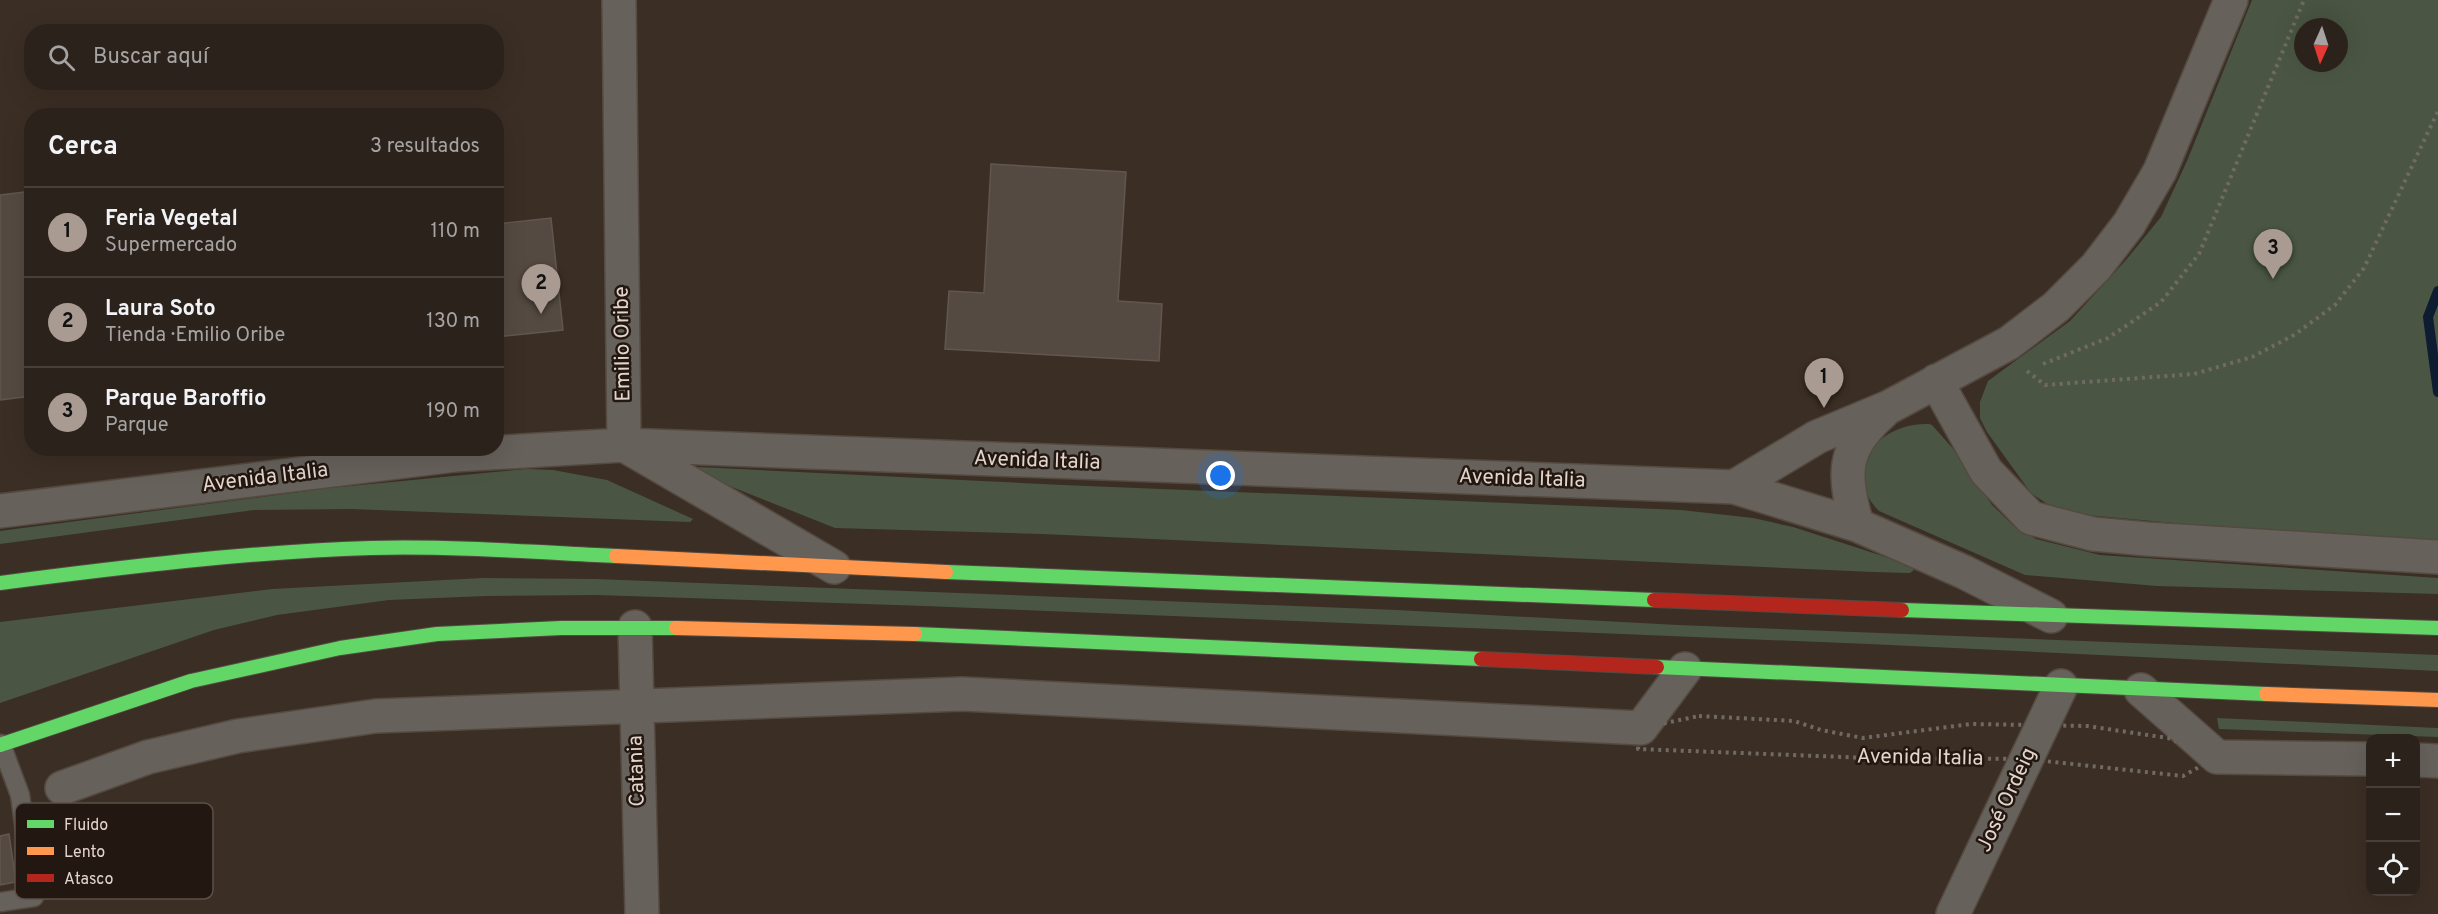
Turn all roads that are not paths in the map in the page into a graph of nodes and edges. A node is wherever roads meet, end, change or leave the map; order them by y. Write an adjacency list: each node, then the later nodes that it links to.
1 (619, 0): 5 (street, Emilio Oribe)
2 (2230, 0): 3 (street)
3 (1936, 381): 4 (street); 11 (street)
4 (1889, 407): 8 (street); 10 (street)
5 (624, 445): 6 (street, Avenida Italia); 8 (street, Avenida Italia); 12 (street)
6 (504, 452)
7 (447, 456): 9 (street, Avenida Italia)
8 (1734, 487): 10 (street, Avenida Italia)
9 (0, 511)
10 (1857, 525): 14 (street, Avenida Italia)
11 (2438, 557)
12 (834, 567): 13 (main road, Avenida Italia); 14 (main road, Avenida Italia)
13 (0, 583)
14 (2050, 616): 16 (main road, Avenida Italia)
15 (635, 627): 17 (main road); 21 (street, Catania); 22 (main road)
16 (2438, 628)
17 (1685, 669): 18 (main road); 21 (street)
18 (2061, 686): 19 (main road); 31 (street, José Ordeig)
19 (2141, 690): 20 (main road); 23 (street)
20 (2438, 700)
21 (635, 706): 26 (street); 30 (street, Catania)
22 (1, 744): 27 (lane)
23 (2366, 759)
24 (2420, 760): 25 (street)
25 (2438, 760)
26 (62, 788)
27 (21, 803)
28 (20, 899): 29 (lane)
29 (0, 902)
30 (642, 914)
31 (1953, 914)

